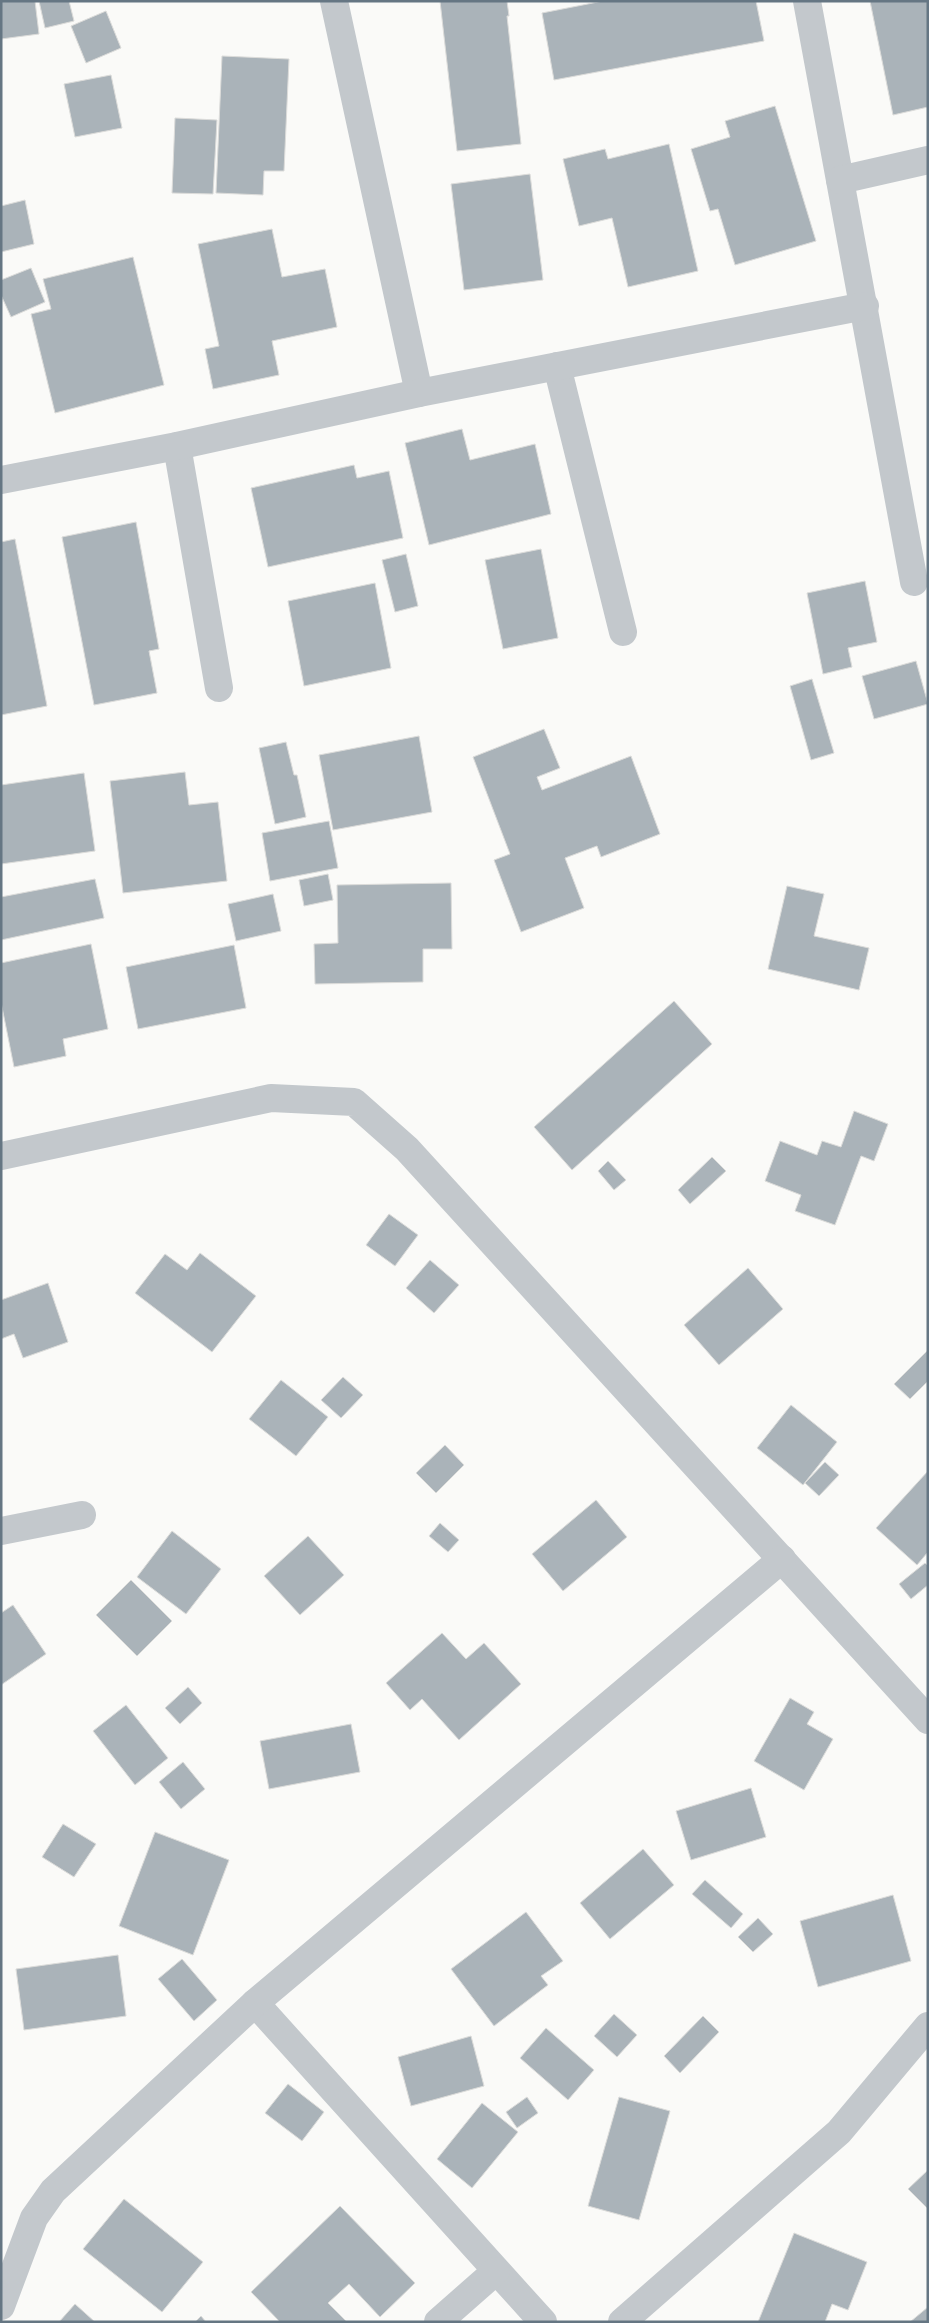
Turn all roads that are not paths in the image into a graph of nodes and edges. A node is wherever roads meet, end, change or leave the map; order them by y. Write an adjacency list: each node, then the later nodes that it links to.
1 (334, 1): 7 (street)
2 (808, 1): 4 (street)
3 (928, 160): 4 (street)
4 (840, 180): 5 (street)
5 (865, 306): 6 (street); 10 (street)
6 (557, 366): 7 (street); 11 (street)
7 (419, 393): 8 (street)
8 (177, 446): 9 (street); 12 (street)
9 (1, 480)
10 (914, 582)
11 (622, 632)
12 (219, 688)
13 (1, 1156): 16 (street)
14 (82, 1515): 15 (street)
15 (1, 1531)
16 (782, 1558): 17 (street); 18 (street)
17 (928, 1720)
18 (256, 2003): 20 (street); 21 (street)
19 (928, 2026): 24 (street)
20 (496, 2271): 22 (street); 23 (street)
21 (1, 2306)
22 (438, 2322)
23 (543, 2322)
24 (622, 2322)

